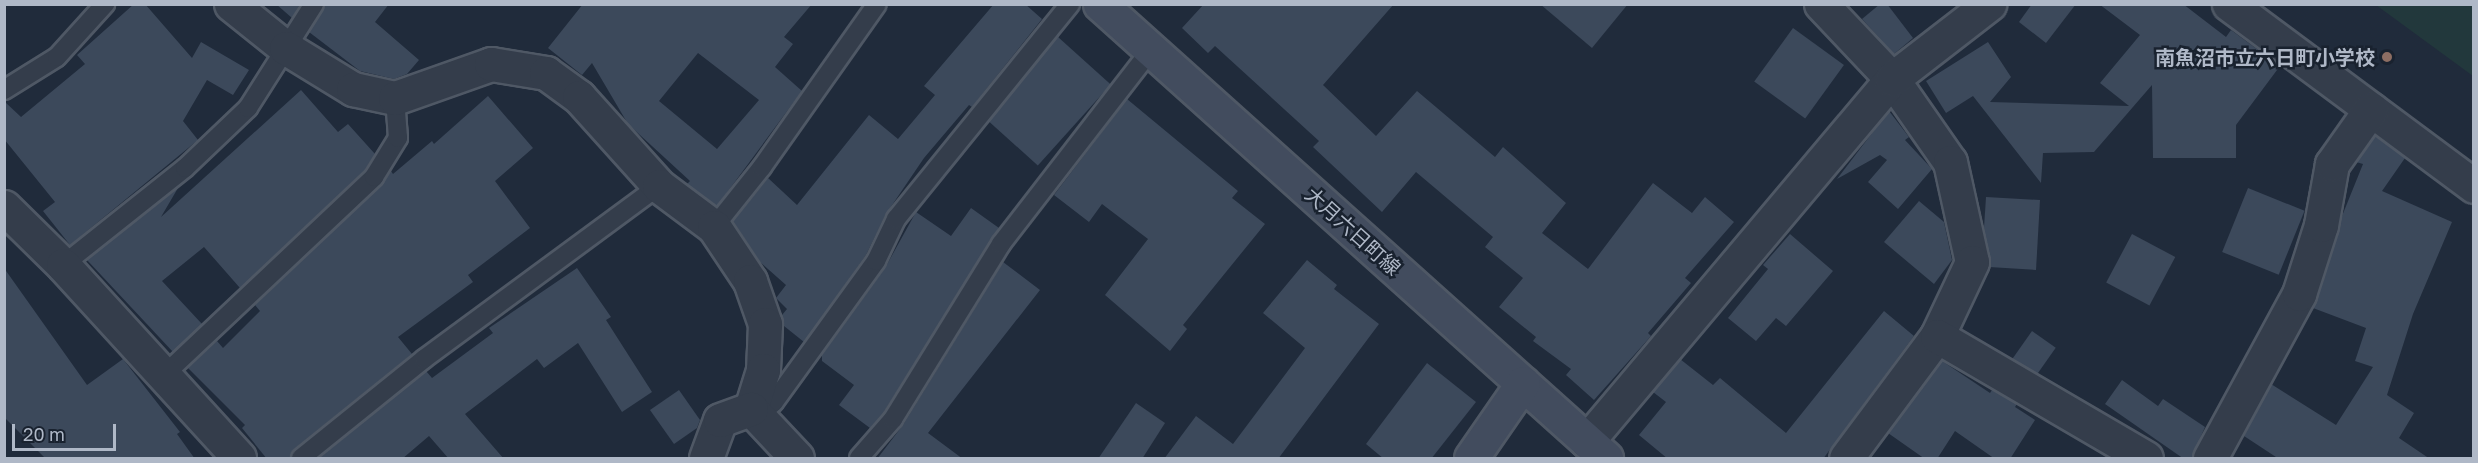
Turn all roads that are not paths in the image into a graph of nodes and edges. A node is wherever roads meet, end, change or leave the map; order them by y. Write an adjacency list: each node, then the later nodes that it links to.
1 (105, 4): 13 (lane)
2 (231, 4): 10 (street)
3 (314, 4): 10 (lane)
4 (877, 4): 19 (lane)
5 (1070, 4): 24 (lane)
6 (1100, 4): 11 (main road, 大月六日町線)
7 (1821, 4): 12 (street)
8 (1989, 4): 12 (street)
9 (2229, 4): 15 (street)
10 (286, 48): 14 (street); 20 (lane)
11 (1151, 50): 23 (main road, 大月六日町線); 30 (lane)
12 (1892, 78): 21 (street); 25 (street)
13 (4, 90)
14 (395, 98): 16 (street); 22 (lane)
15 (2371, 109): 17 (street); 34 (street)
16 (658, 186): 19 (street); 27 (lane)
17 (2474, 186)
18 (4, 207): 20 (street)
19 (714, 227): 24 (street)
20 (63, 265): 22 (street)
21 (1937, 336): 32 (street); 33 (street)
22 (164, 376): 26 (street)
23 (1523, 383): 25 (main road, 大月六日町線); 31 (main road)
24 (754, 413): 28 (street); 29 (street)
25 (1596, 450)
26 (238, 459)
27 (301, 459)
28 (706, 459)
29 (797, 459)
30 (859, 459)
31 (1471, 459)
32 (1846, 459)
33 (2146, 459)
34 (2210, 459)

